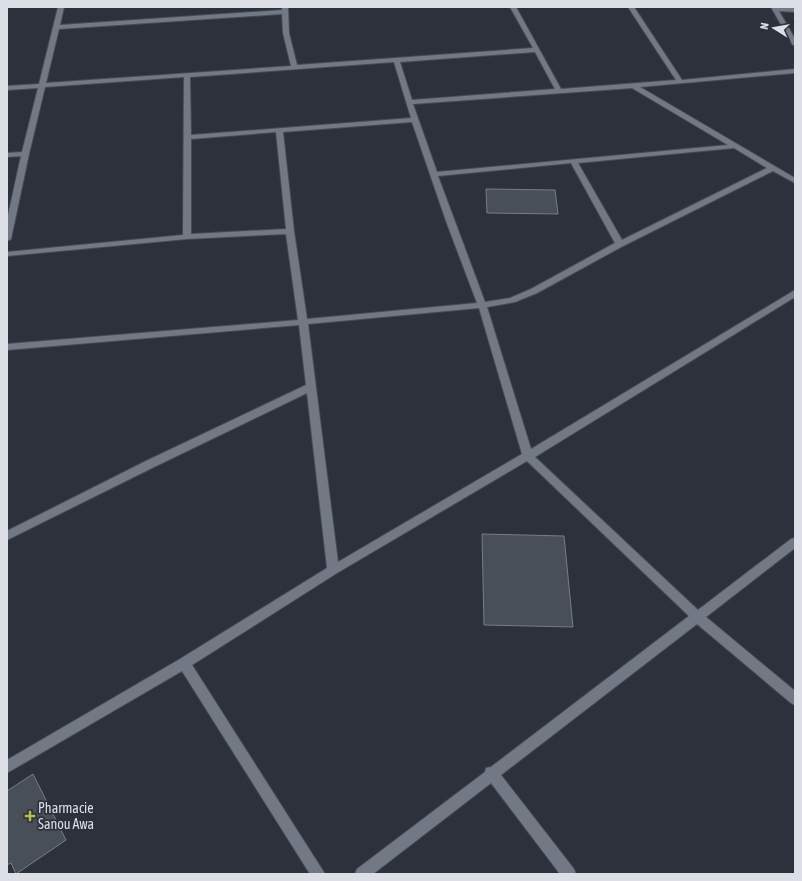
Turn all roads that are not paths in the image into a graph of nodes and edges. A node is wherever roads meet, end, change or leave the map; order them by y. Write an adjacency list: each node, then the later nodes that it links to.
1 (61, 7): 7 (street)
2 (513, 7): 9 (street)
3 (631, 7): 14 (street)
4 (774, 8): 6 (street); 8 (street)
5 (285, 9): 7 (street); 11 (street)
6 (795, 10)
7 (56, 27): 16 (street)
8 (795, 44)
9 (536, 50): 10 (street); 18 (street)
10 (397, 61): 11 (street); 19 (street)
11 (295, 68): 13 (street)
12 (795, 71): 14 (street)
13 (187, 75): 16 (street); 22 (street)
14 (680, 82): 15 (street)
15 (632, 85): 18 (street); 23 (street)
16 (42, 86): 17 (street); 24 (street)
17 (7, 88)
18 (559, 91): 19 (street)
19 (410, 102): 20 (street)
20 (415, 120): 21 (street); 28 (street)
21 (279, 131): 22 (street); 30 (street)
22 (186, 137): 31 (street)
23 (736, 146): 26 (street); 27 (street)
24 (26, 154): 25 (street); 32 (street)
25 (7, 155)
26 (574, 162): 28 (street); 33 (street)
27 (773, 168): 29 (street); 33 (street)
28 (434, 174): 36 (street)
29 (795, 181)
30 (290, 231): 31 (street); 37 (street)
31 (187, 237): 34 (street)
32 (7, 239)
33 (620, 244): 36 (street)
34 (7, 254)
35 (795, 293): 40 (street)
36 (482, 305): 37 (street); 40 (street)
37 (303, 322): 38 (street); 39 (street)
38 (7, 346)
39 (310, 387): 41 (street); 43 (street)
40 (528, 456): 43 (street); 44 (street)
41 (7, 536)
42 (795, 542): 44 (street)
43 (333, 570): 45 (street)
44 (698, 616): 46 (street); 48 (street)
45 (184, 663): 47 (street); 49 (street)
46 (795, 699)
47 (7, 767)
48 (491, 774): 50 (street); 51 (street)
49 (318, 874)
50 (362, 874)
51 (568, 874)

